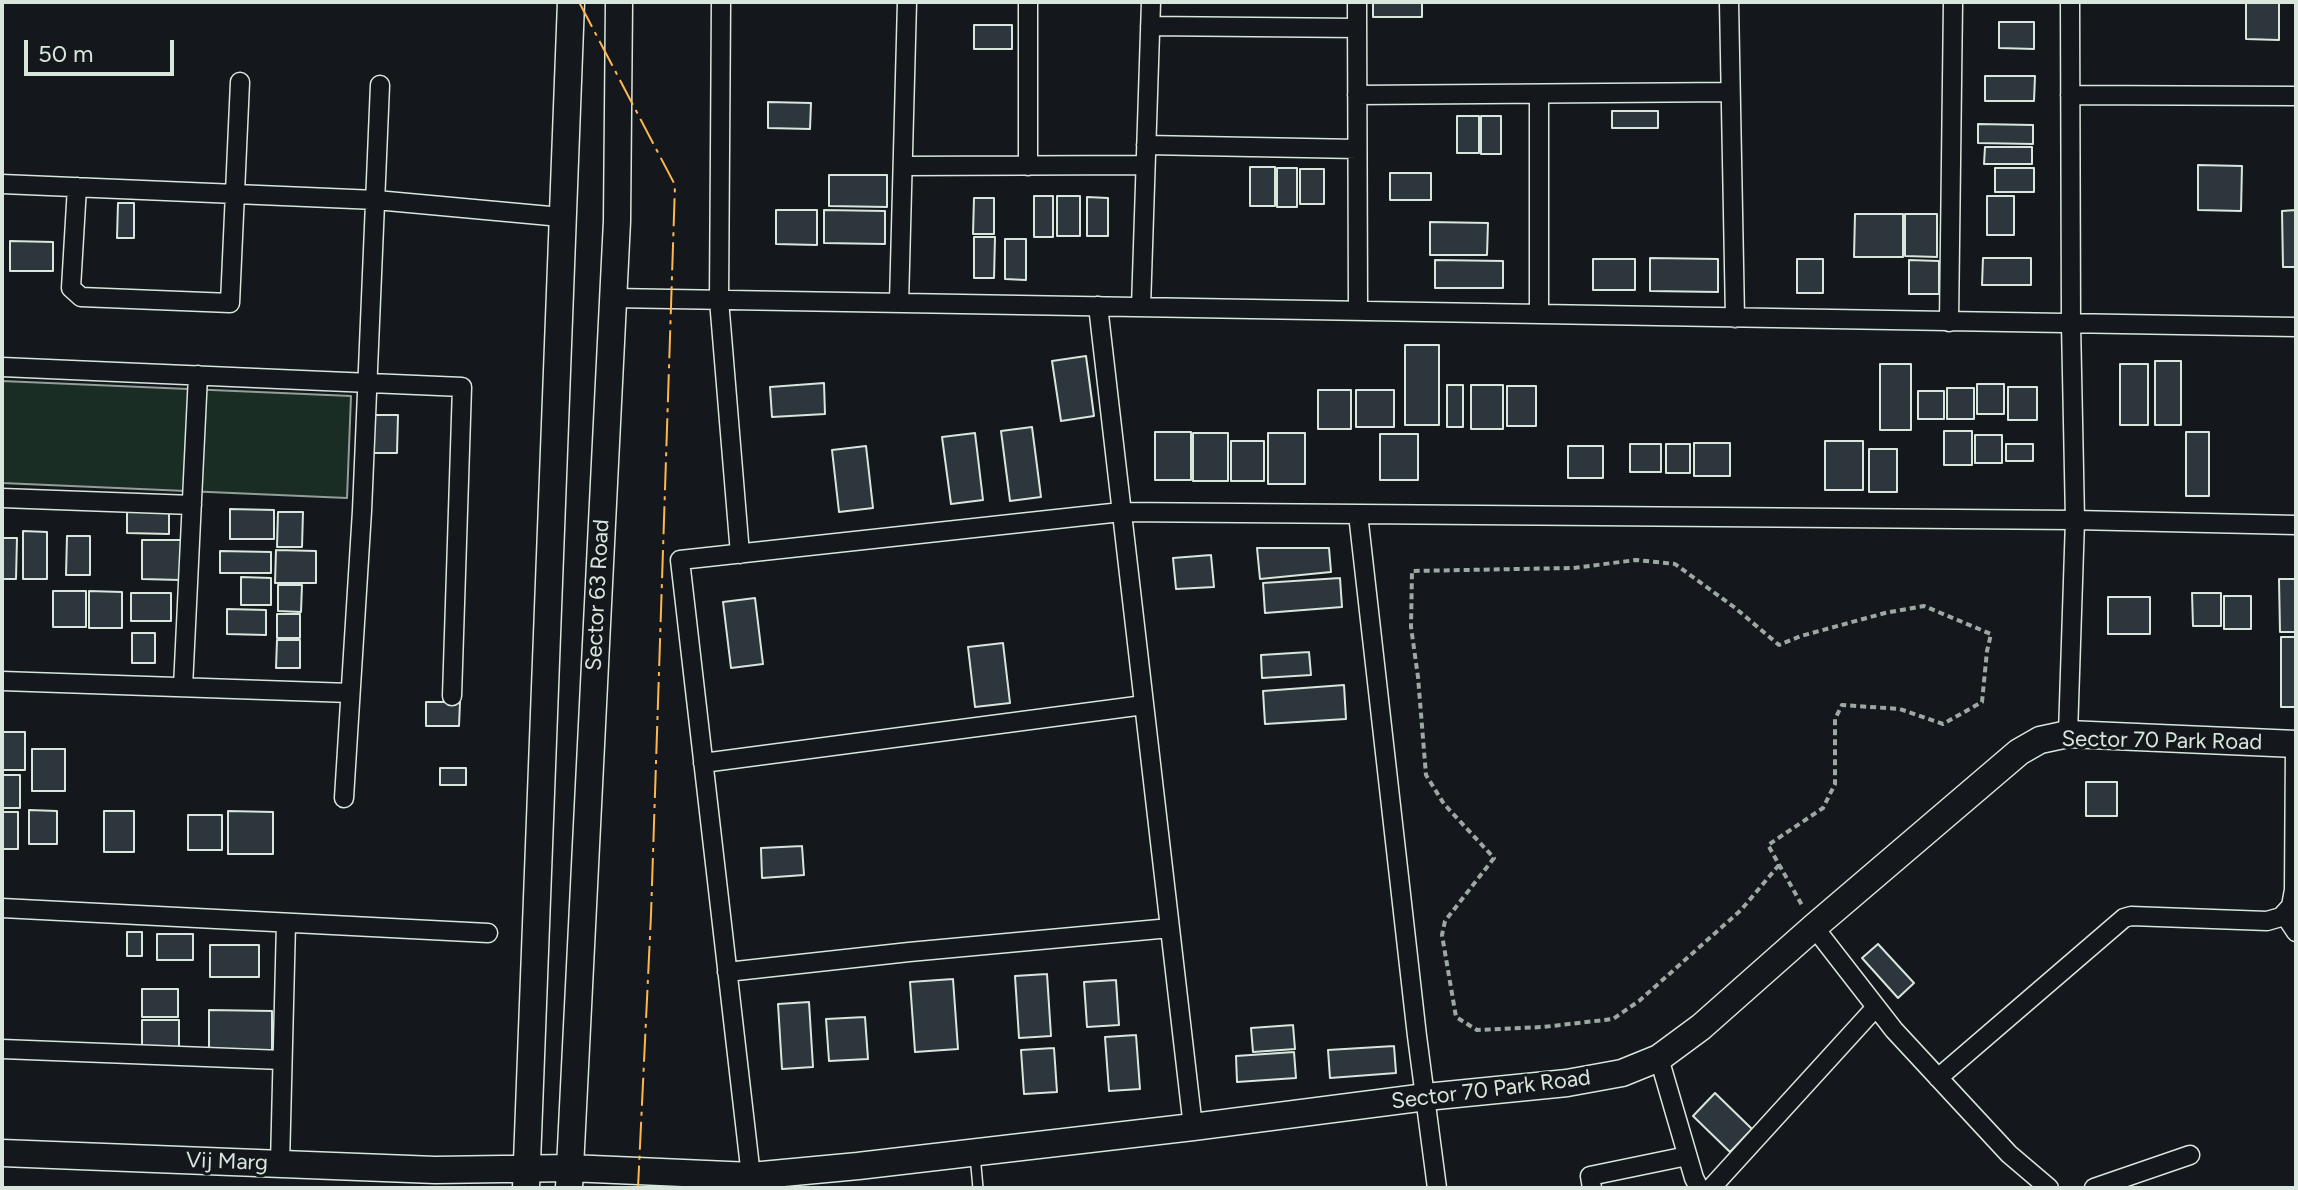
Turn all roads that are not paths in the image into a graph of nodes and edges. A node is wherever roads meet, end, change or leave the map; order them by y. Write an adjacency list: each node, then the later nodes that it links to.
1 (571, 2): 29 (street)
2 (619, 2): 30 (street, Sector 63 Road)
3 (721, 2): 31 (street)
4 (907, 2): 23 (street)
5 (1028, 2): 24 (street)
6 (1151, 2): 11 (street)
7 (1357, 2): 12 (street)
8 (1729, 2): 15 (street)
9 (1953, 2): 38 (street)
10 (2070, 2): 18 (street)
11 (1150, 26): 12 (street); 20 (street)
12 (1357, 28): 16 (street)
13 (240, 82): 27 (street)
14 (380, 85): 28 (street)
15 (1730, 92): 17 (street); 37 (street)
16 (1357, 95): 17 (street); 21 (street)
17 (1539, 95): 36 (street)
18 (2070, 95): 19 (street); 39 (street)
19 (2296, 96)
20 (1146, 145): 21 (street); 22 (street)
21 (1357, 149): 35 (street)
22 (1145, 165): 24 (street); 34 (street)
23 (903, 166): 24 (street); 32 (street)
24 (1028, 166)
25 (2, 184): 26 (street)
26 (77, 187): 27 (street); 27 (street)
27 (236, 194): 28 (street)
28 (376, 200): 29 (street); 43 (street)
29 (561, 217): 83 (street)
30 (613, 298): 31 (street); 81 (street, Sector 63 Road)
31 (719, 300): 32 (street); 50 (street)
32 (899, 303): 33 (street)
33 (1098, 306): 34 (street); 46 (street)
34 (1141, 307): 35 (street)
35 (1358, 311): 36 (street)
36 (1539, 314): 37 (street)
37 (1735, 318): 38 (street)
38 (1949, 322): 39 (street)
39 (2071, 324): 40 (street); 48 (street)
40 (2296, 327)
41 (2, 367): 42 (street)
42 (198, 375): 43 (street); 45 (street)
43 (368, 382): 53 (street); 54 (street)
44 (2, 498): 45 (street)
45 (192, 505): 52 (street)
46 (1121, 512): 47 (street); 50 (street); 55 (street)
47 (1358, 514): 48 (street); 73 (street)
48 (2075, 520): 49 (street); 56 (street)
49 (2296, 525)
50 (740, 554): 58 (street)
51 (2, 681): 52 (street)
52 (183, 687): 53 (street)
53 (350, 693): 59 (street)
54 (452, 696)
55 (1144, 705): 58 (street); 64 (street)
56 (2068, 734): 57 (street, Sector 70 Park Road); 63 (street, Sector 70 Park Road)
57 (2295, 744): 61 (street)
58 (703, 763): 67 (street)
59 (344, 798)
60 (2, 908): 62 (street)
61 (2284, 914): 65 (street); 72 (street)
62 (286, 923): 66 (street); 71 (street)
63 (1814, 927): 68 (street); 70 (street, Sector 70 Park Road)
64 (1170, 928): 67 (street); 74 (street)
65 (2296, 932)
66 (488, 933)
67 (727, 972): 80 (street)
68 (1876, 1007): 72 (street); 88 (street)
69 (2, 1049): 71 (street)
70 (1659, 1058): 73 (street, Sector 70 Park Road); 78 (street)
71 (282, 1060): 79 (street)
72 (1938, 1078): 89 (street)
73 (1426, 1097): 74 (street, Sector 70 Park Road); 85 (street)
74 (1193, 1127): 75 (street, Sector 70 Park Road)
75 (974, 1152): 80 (street, Sector 70 Park Road); 84 (lane)
76 (2, 1153): 79 (street, Vij Marg)
77 (2190, 1155): 90 (street)
78 (1687, 1156): 86 (street); 87 (street)
79 (280, 1164): 82 (street, Vij Marg)
80 (751, 1176): 81 (street, Sector 70 Park Road)
81 (569, 1178): 83 (street, Sector 70 Park Road)
82 (435, 1179): 83 (street, Vij Marg)
83 (527, 1179)
84 (978, 1188)
85 (1437, 1188)
86 (1592, 1188)
87 (1699, 1188)
88 (1711, 1188)
89 (2049, 1188)
90 (2094, 1188)

